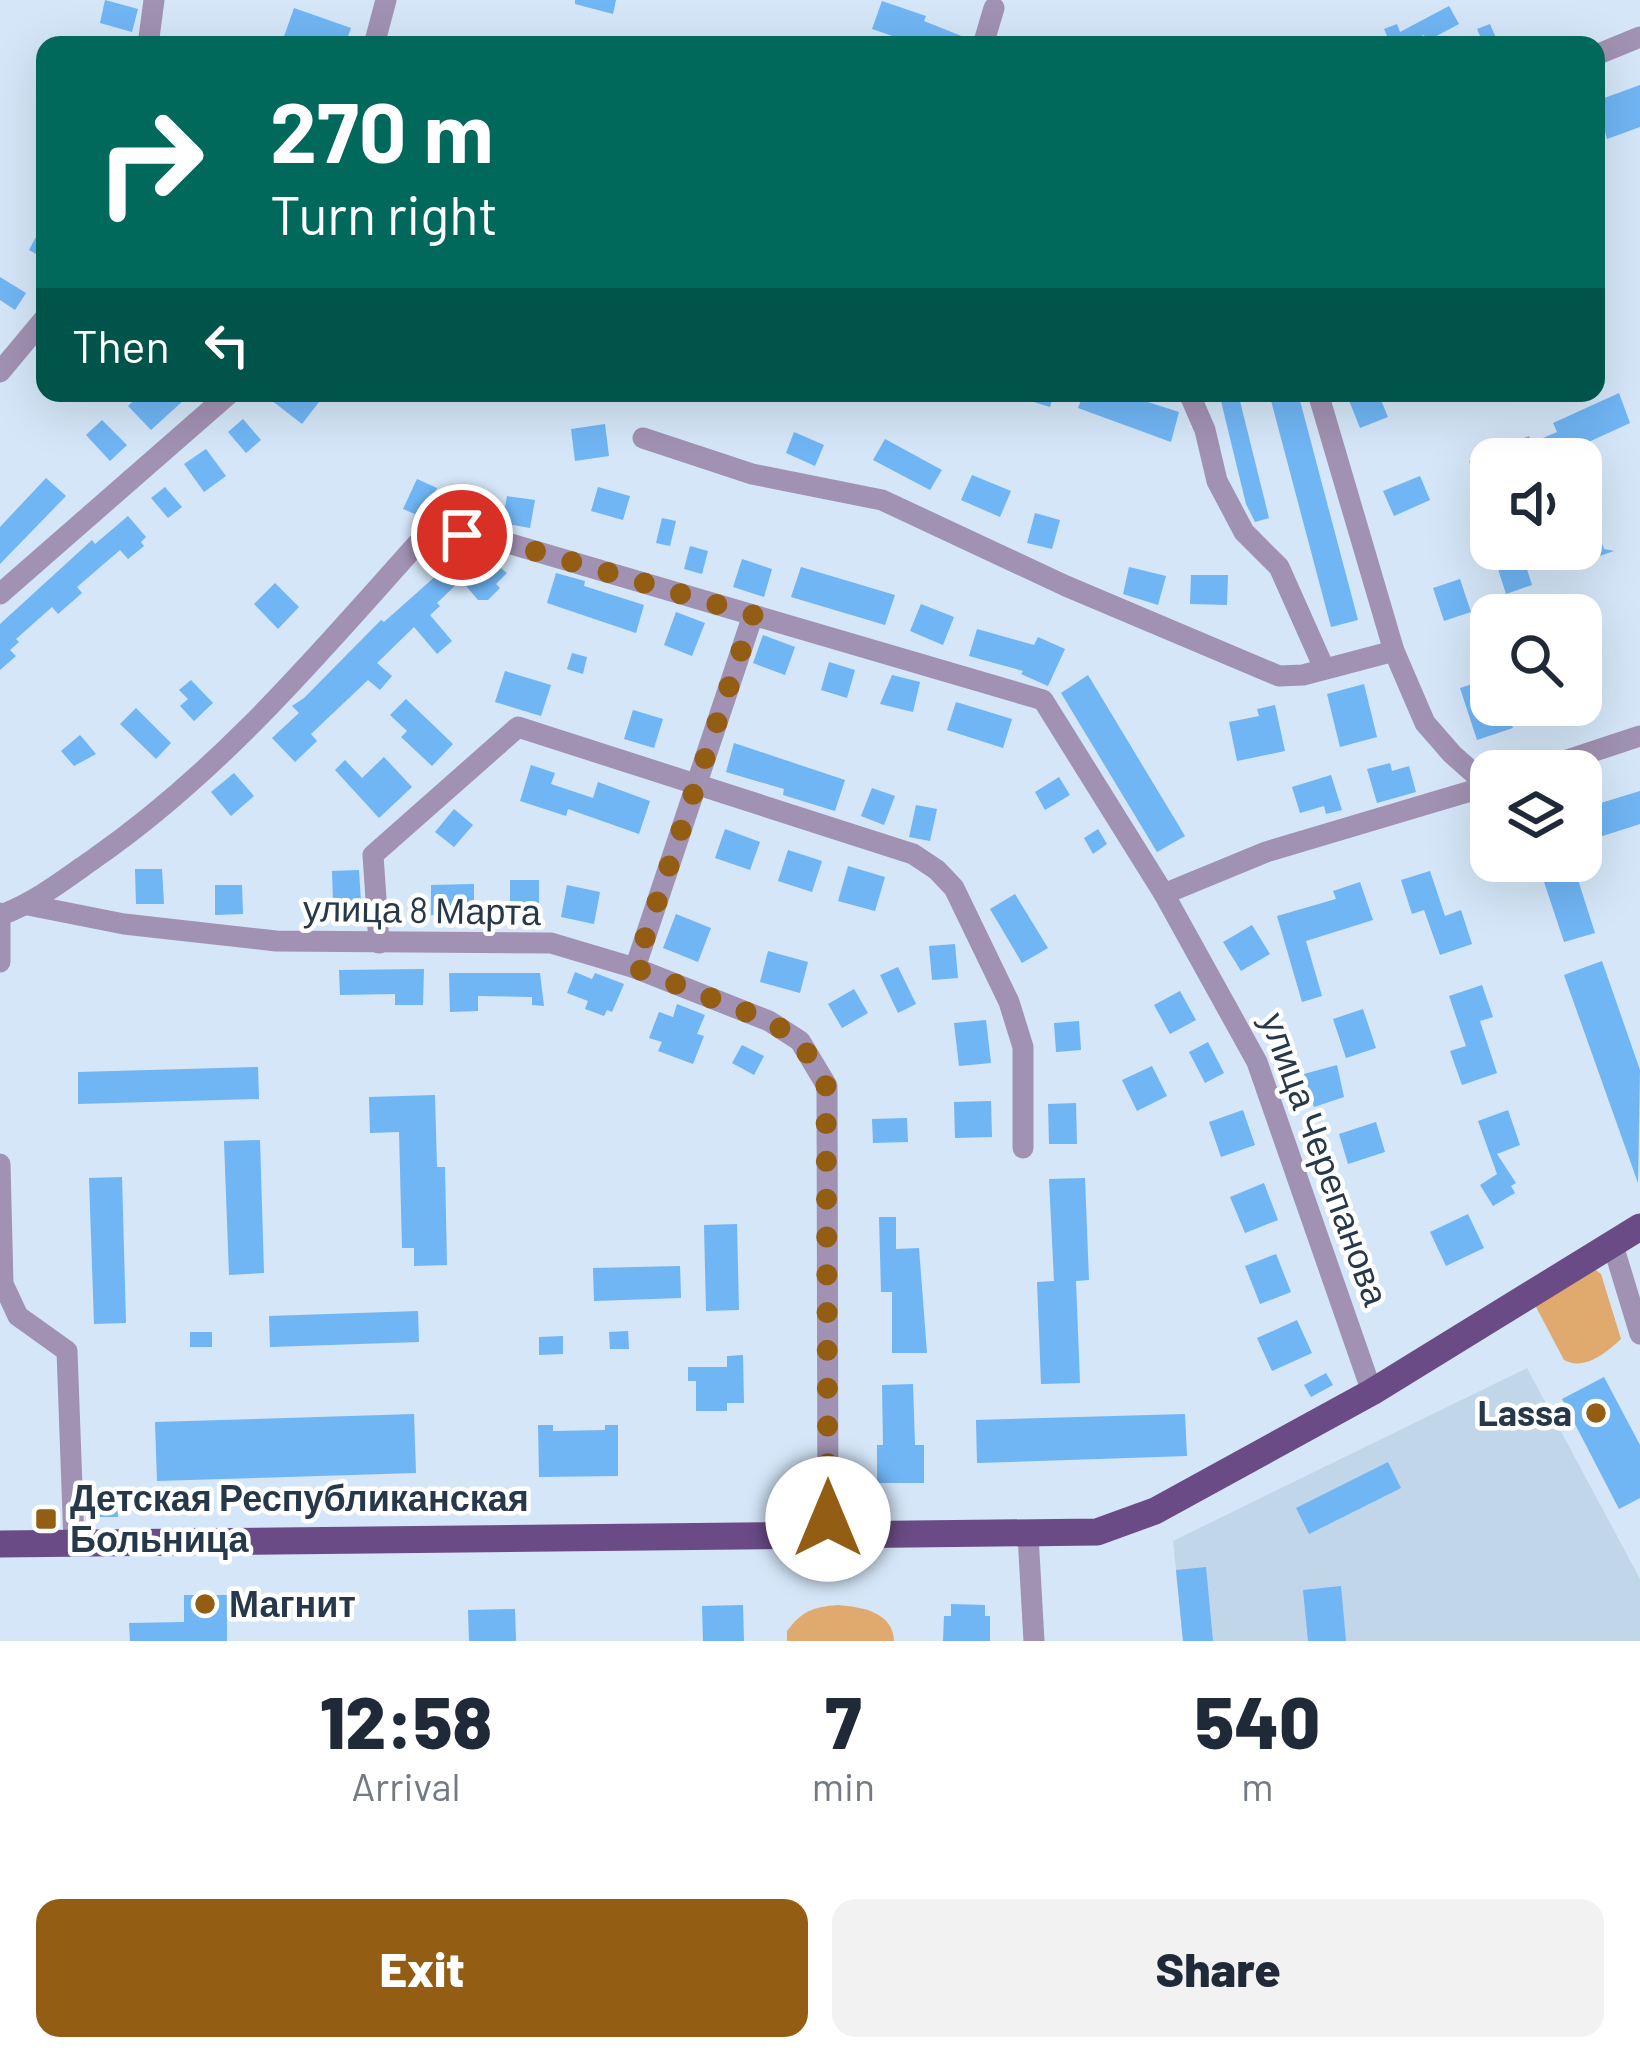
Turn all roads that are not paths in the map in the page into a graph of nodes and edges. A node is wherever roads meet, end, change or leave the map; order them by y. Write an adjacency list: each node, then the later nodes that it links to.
1 (154, 0): 4 (street)
2 (386, 0): 5 (street)
3 (994, 8): 6 (street)
4 (149, 36)
5 (376, 36)
6 (986, 36)
7 (1640, 38): 8 (street)
8 (1605, 52)
9 (36, 329): 10 (street)
10 (0, 372)
11 (220, 402): 15 (street)
12 (1193, 402): 18 (street)
13 (1321, 402): 17 (street)
14 (643, 438): 18 (street)
15 (0, 593)
16 (753, 615): 22 (street); 24 (street, улица Черепанова); 25 (street, улица Черепанова)
17 (1394, 651): 18 (street); 21 (street)
18 (1324, 668)
19 (1640, 736): 20 (street)
20 (1598, 750)
21 (1470, 770)
22 (696, 784): 27 (street); 29 (street); 30 (street)
23 (1470, 792): 24 (street)
24 (1164, 894): 35 (street, улица Черепанова)
25 (28, 904): 26 (street, улица Черепанова); 27 (street, улица 8 Марта)
26 (1, 914): 28 (street)
27 (379, 943): 29 (street, улица 8 Марта)
28 (0, 962)
29 (635, 968): 37 (street, улица 8 Марта)
30 (1022, 1148)
31 (0, 1164): 38 (street)
32 (1640, 1227): 33 (main road)
33 (1612, 1242): 34 (street); 35 (main road)
34 (1640, 1334)
35 (1372, 1391): 36 (main road)
36 (1028, 1535): 37 (main road); 40 (street)
37 (828, 1536): 38 (main road)
38 (74, 1542): 39 (main road)
39 (0, 1544)
40 (1034, 1641)

